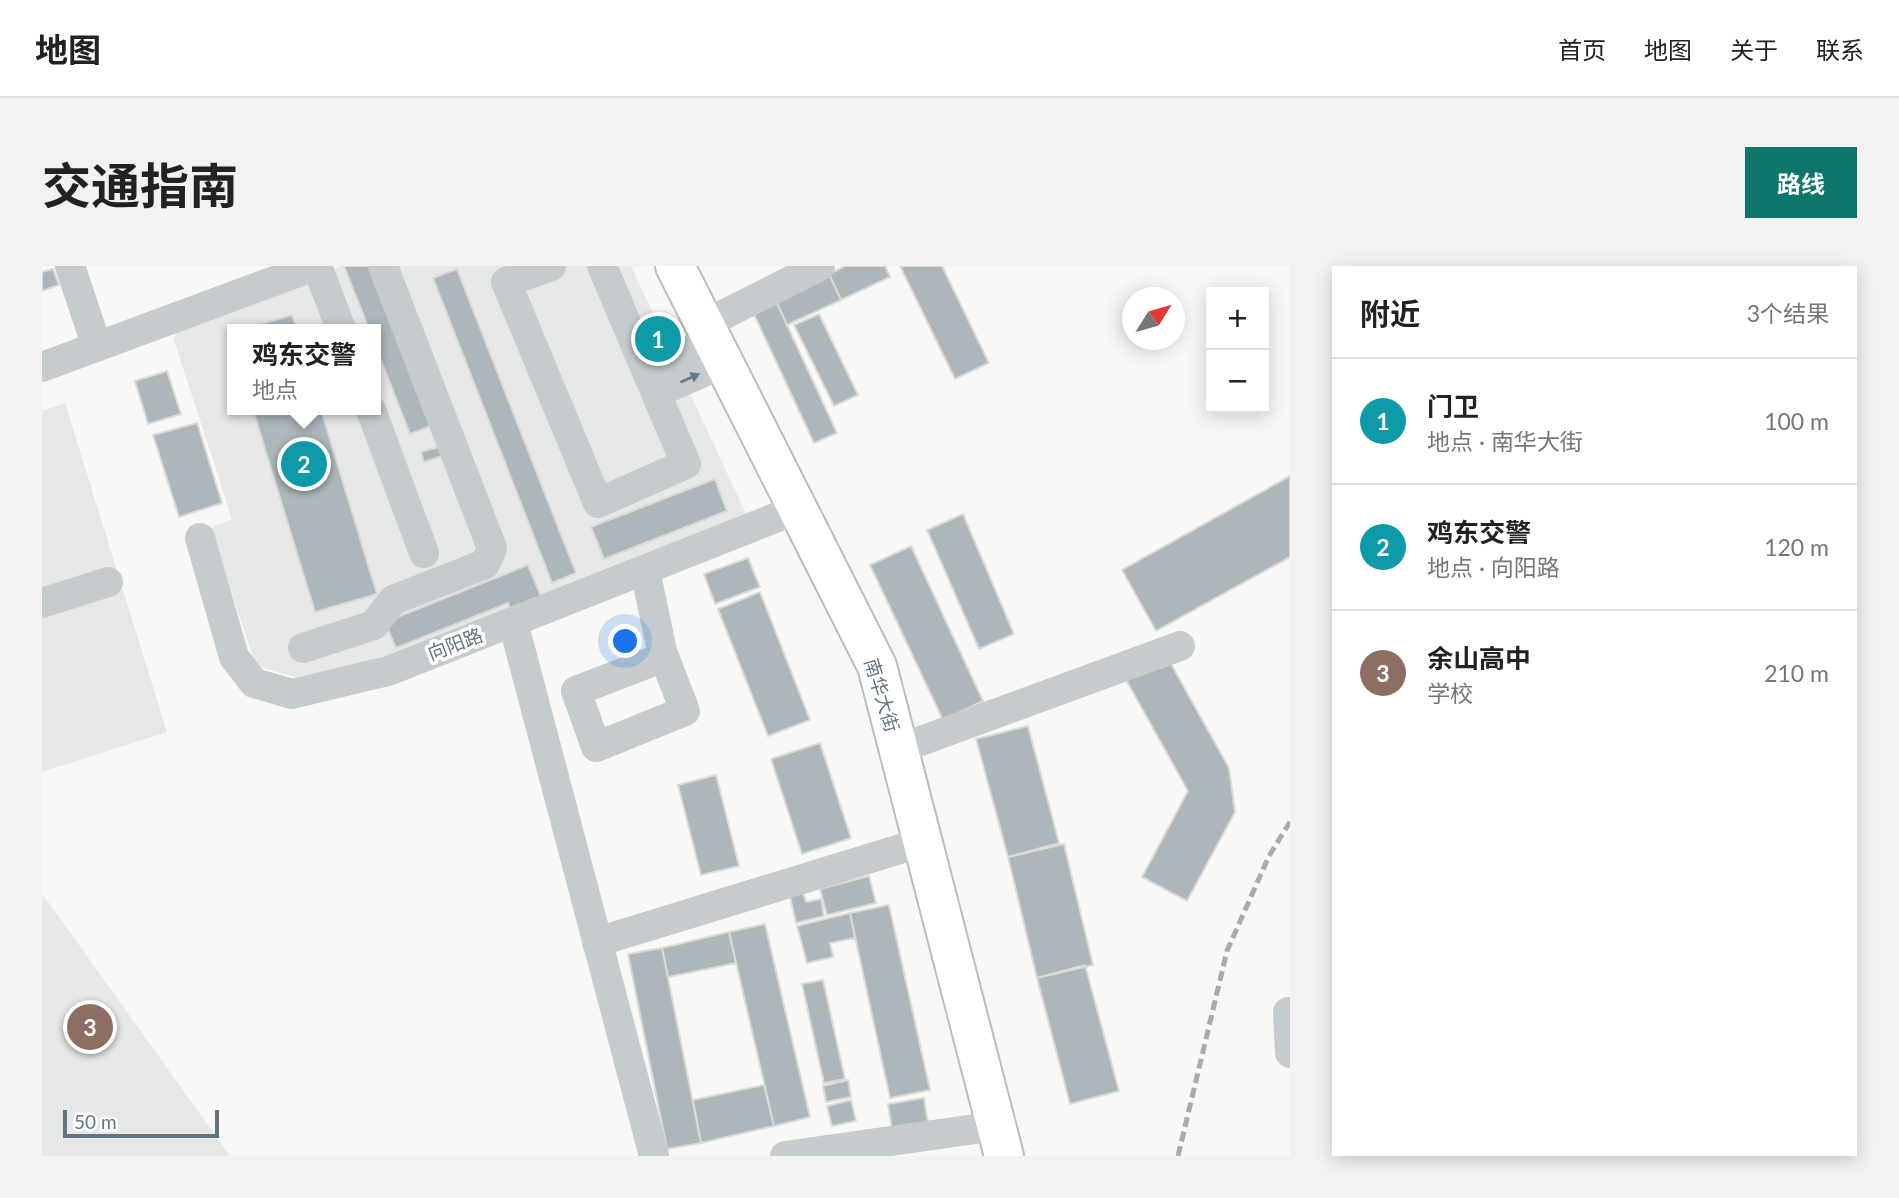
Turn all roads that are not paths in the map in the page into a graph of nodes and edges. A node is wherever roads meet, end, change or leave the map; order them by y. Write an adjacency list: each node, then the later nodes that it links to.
1 (70, 266): 10 (street)
2 (316, 266): 8 (street); 10 (street)
3 (383, 266): 22 (street)
4 (551, 266): 12 (street)
5 (602, 266): 12 (street)
6 (675, 266): 9 (main road, 南华大街)
7 (820, 266): 9 (street)
8 (339, 324)
9 (714, 342): 12 (street); 14 (main road, 南华大街)
10 (97, 347): 11 (street)
11 (42, 367)
12 (652, 381)
13 (372, 415): 16 (street)
14 (798, 509): 17 (street, 向阳路); 24 (main road, 南华大街)
15 (200, 538): 20 (street, 向阳路)
16 (424, 553)
17 (645, 570): 20 (street, 向阳路); 23 (street)
18 (42, 583): 19 (street)
19 (42, 603)
20 (513, 622): 26 (street)
21 (1180, 646): 24 (street)
22 (303, 648)
23 (664, 656)
24 (898, 749): 25 (main road, 南华大街)
25 (923, 842): 26 (street); 29 (main road, 南华大街)
26 (597, 942): 30 (street)
27 (1288, 1012): 28 (street)
28 (1290, 1053)
29 (1000, 1141): 31 (street)
30 (654, 1156)
31 (785, 1156)

